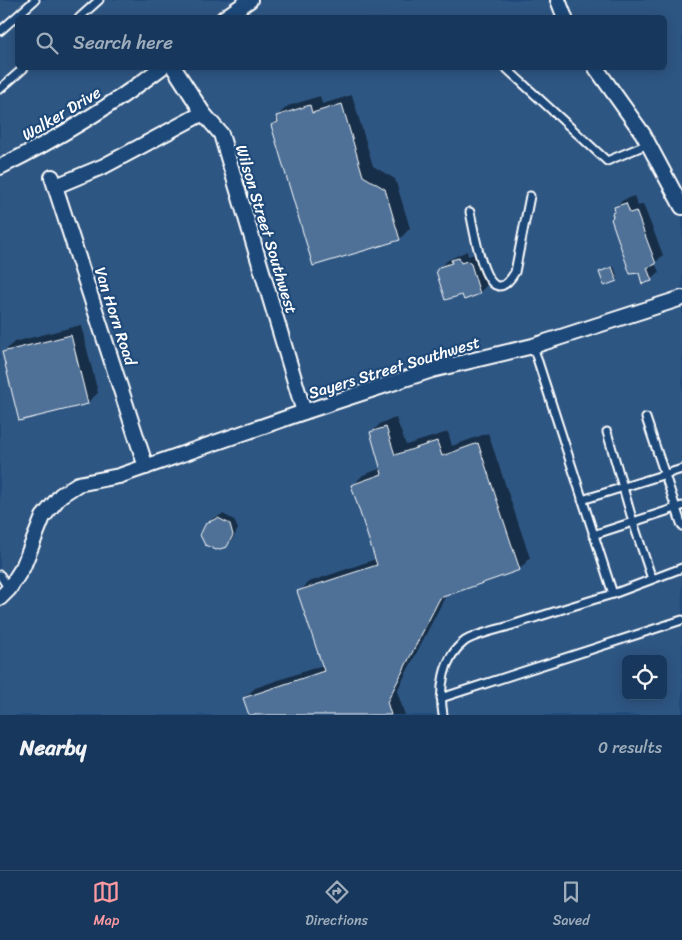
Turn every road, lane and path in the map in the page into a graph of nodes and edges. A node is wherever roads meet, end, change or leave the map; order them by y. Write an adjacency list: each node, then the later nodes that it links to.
1 (35, 0): 5 (lane)
2 (98, 0): 6 (lane)
3 (558, 0): 8 (street)
4 (240, 2): 7 (street)
5 (18, 15)
6 (82, 15)
7 (227, 15)
8 (565, 15)
9 (15, 18): 10 (lane)
10 (0, 31)
11 (22, 70): 16 (lane)
12 (158, 70): 19 (street, Walker Drive)
13 (175, 70): 17 (street, Wilson Street Southwest)
14 (508, 70): 18 (lane)
15 (597, 70): 18 (street)
16 (0, 89)
17 (203, 113): 25 (street, Wilson Street Southwest); 28 (street, Van Horn Road)
18 (648, 144): 21 (street)
19 (0, 167)
20 (530, 196): 22 (lane)
21 (682, 207)
22 (470, 212)
23 (682, 298): 24 (street, Sayers Street Southwest)
24 (533, 346): 25 (street, Sayers Street Southwest); 32 (lane)
25 (304, 412): 28 (street, Sayers Street Southwest)
26 (646, 418): 30 (lane)
27 (607, 432): 31 (lane)
28 (146, 467): 40 (street, Sayers Street Southwest)
29 (682, 469): 30 (lane)
30 (664, 475): 31 (lane); 33 (lane)
31 (624, 488): 32 (lane); 34 (lane)
32 (582, 500): 36 (lane)
33 (679, 507): 34 (lane); 35 (lane)
34 (633, 522): 36 (lane); 39 (lane)
35 (682, 526)
36 (593, 534): 41 (lane)
37 (682, 568): 39 (lane)
38 (0, 575): 40 (lane)
39 (652, 579): 41 (lane)
40 (5, 594)
41 (613, 594): 43 (lane)
42 (682, 620): 43 (lane)
43 (441, 698): 44 (lane)
44 (443, 715)

